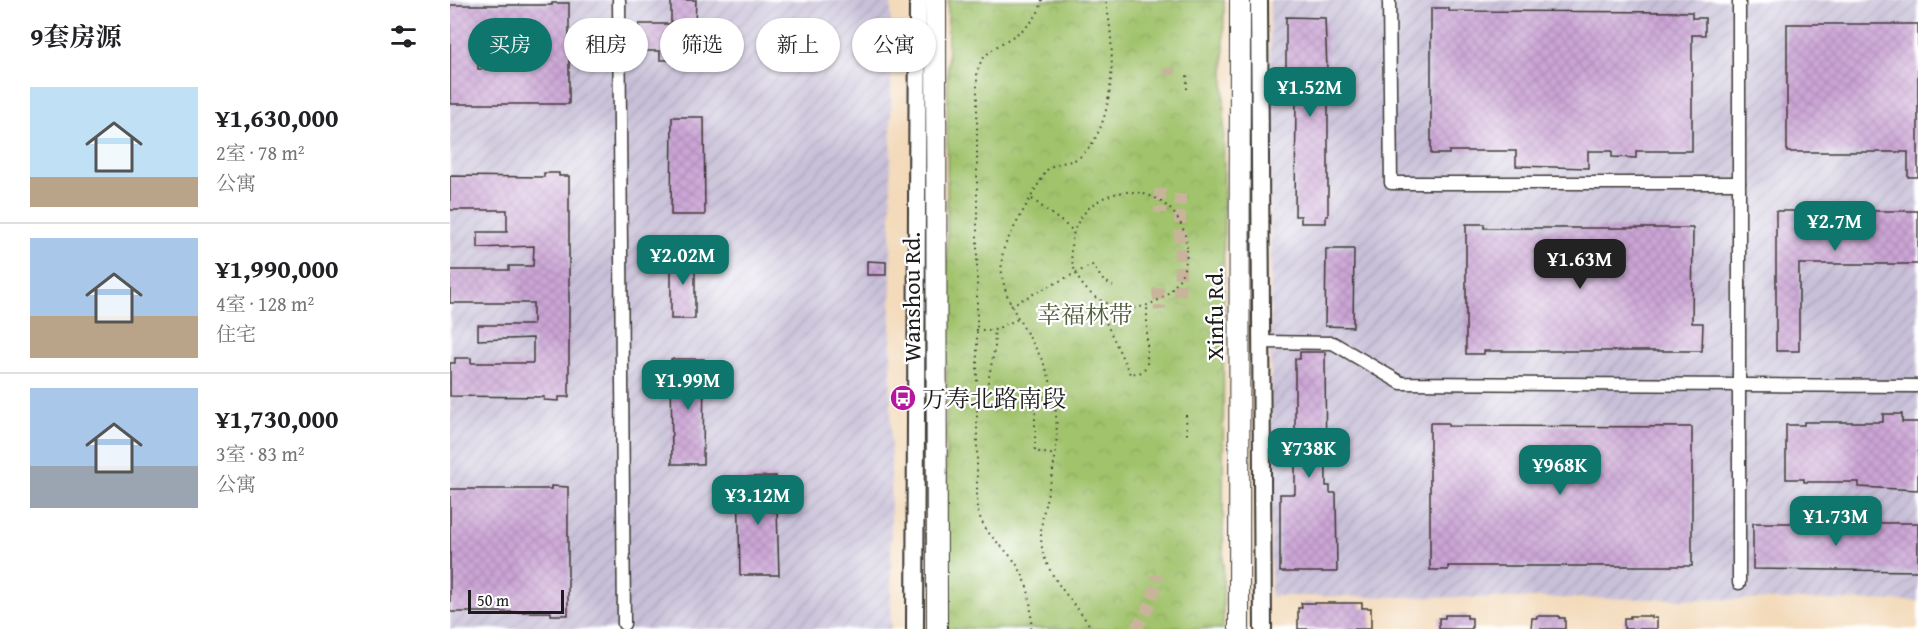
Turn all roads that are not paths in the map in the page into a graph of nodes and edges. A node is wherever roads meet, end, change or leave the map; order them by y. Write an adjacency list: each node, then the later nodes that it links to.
1 (619, 0): 13 (street)
2 (918, 0): 14 (main road)
3 (936, 0): 15 (main road, Wanshou Rd.)
4 (1240, 0): 16 (main road, Xinfu Rd.)
5 (1259, 0): 9 (main road)
6 (1389, 0): 8 (street)
7 (1739, 0): 8 (street)
8 (1739, 183): 10 (street)
9 (1260, 342): 10 (street); 17 (main road)
10 (1739, 386): 11 (street); 12 (street)
11 (1918, 386)
12 (1739, 583)
13 (624, 624)
14 (915, 629)
15 (937, 629)
16 (1239, 629)
17 (1263, 629)

